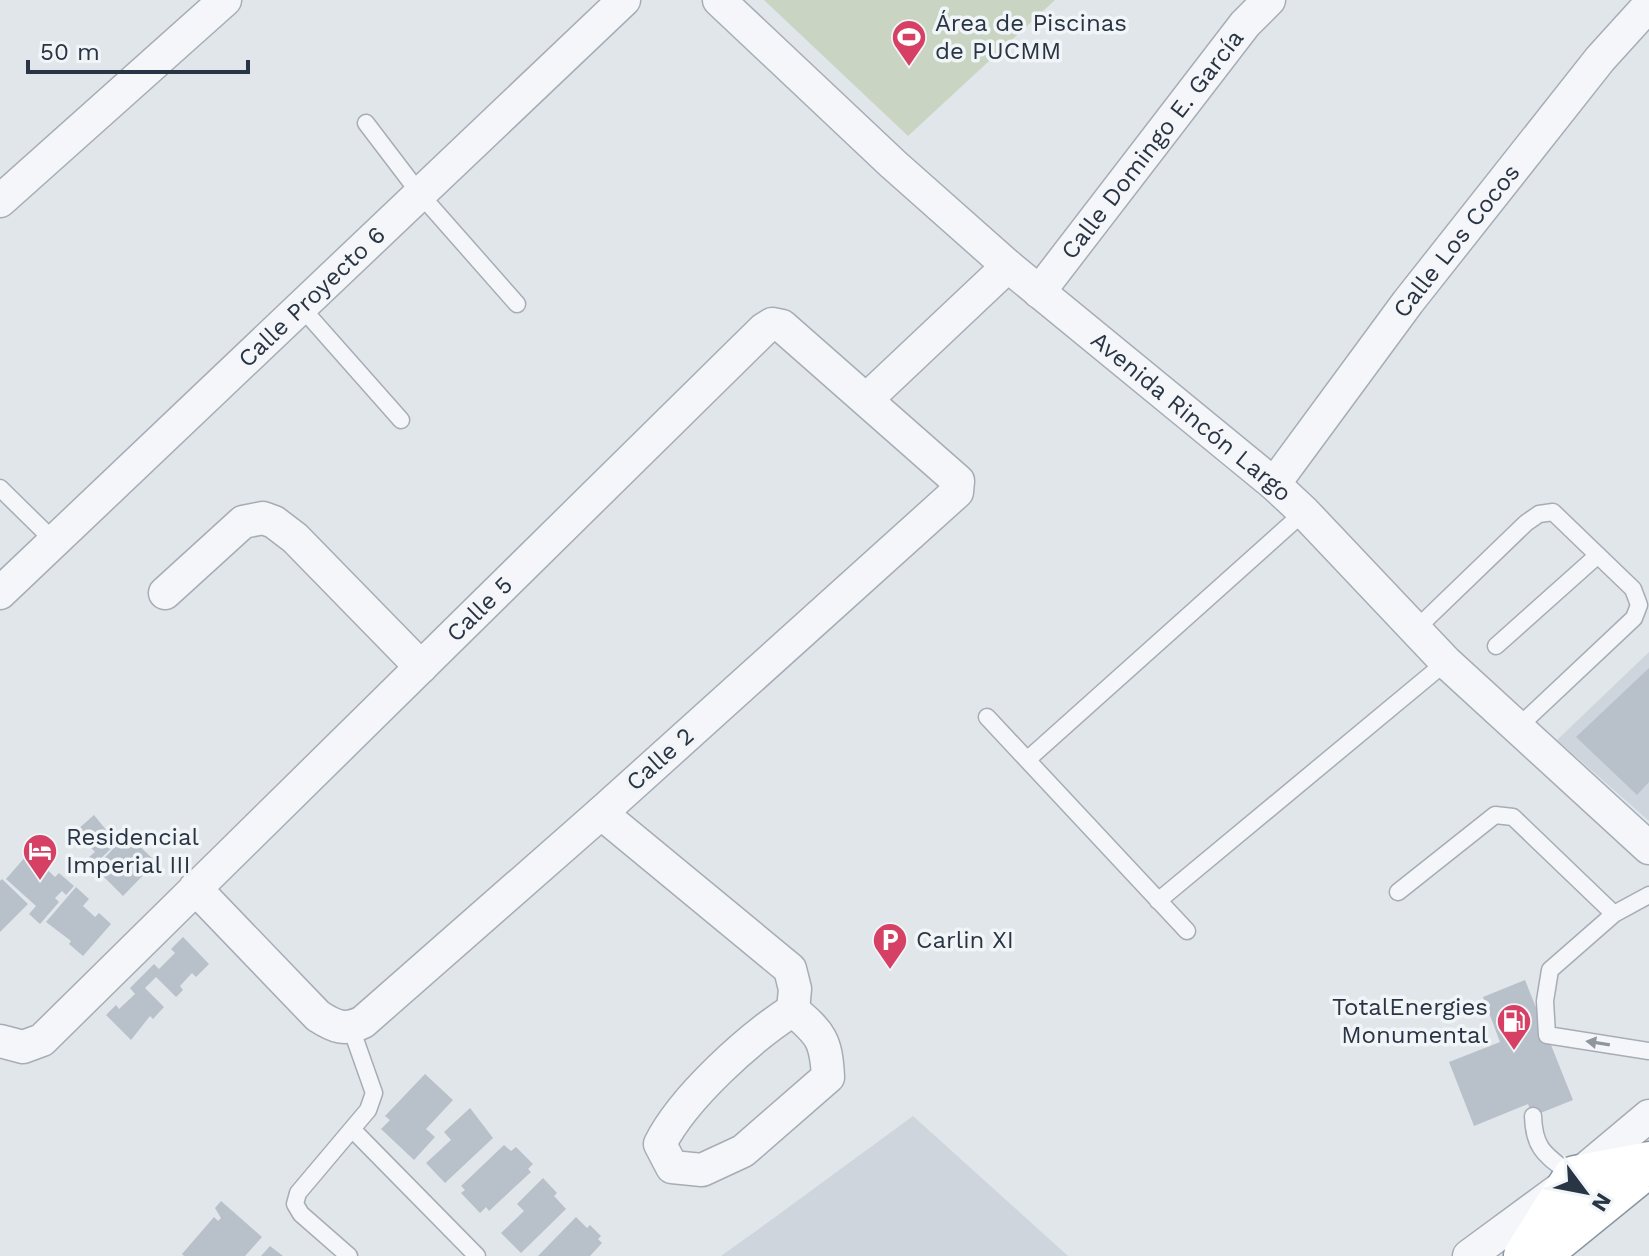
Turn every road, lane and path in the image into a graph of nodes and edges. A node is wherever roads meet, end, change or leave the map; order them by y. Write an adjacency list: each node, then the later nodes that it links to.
1 (225, 0): 8 (street)
2 (624, 0): 7 (street, Calle Proyecto 6)
3 (719, 0): 9 (street, Avenida Rincón Largo)
4 (1269, 0): 10 (street, Calle Domingo E. García)
5 (1649, 5): 15 (street, Calle Los Cocos)
6 (366, 123): 7 (lane)
7 (420, 194): 11 (lane); 12 (street, Calle Proyecto 6)
8 (0, 201)
9 (1008, 266): 10 (street, Avenida Rincón Largo); 13 (street)
10 (1039, 292): 15 (street, Avenida Rincón Largo)
11 (517, 304)
12 (301, 307): 14 (lane); 18 (street, Calle Proyecto 6)
13 (867, 399): 25 (street, Calle 5); 29 (street, Calle 2)
14 (401, 420)
15 (1274, 484): 17 (street, Avenida Rincón Largo)
16 (0, 488): 18 (lane)
17 (1304, 512): 22 (street, Avenida Rincón Largo); 28 (lane)
18 (54, 541): 20 (street, Calle Proyecto 6)
19 (1598, 555): 22 (lane); 23 (lane); 27 (lane)
20 (0, 593)
21 (165, 593): 25 (street)
22 (1415, 630): 24 (street, Avenida Rincón Largo)
23 (1496, 646)
24 (1446, 662): 27 (street, Avenida Rincón Largo); 34 (lane)
25 (421, 667): 31 (street, Calle 5)
26 (987, 717): 28 (lane)
27 (1517, 728): 30 (street, Avenida Rincón Largo)
28 (1027, 760): 34 (lane)
29 (601, 813): 37 (street); 38 (street, Calle 2)
30 (1648, 846)
31 (195, 888): 38 (street); 39 (street, Calle 5)
32 (1398, 892): 35 (lane)
33 (1649, 895): 35 (lane)
34 (1158, 901): 36 (lane)
35 (1614, 914): 40 (lane, one-way to 35)
36 (1187, 931)
37 (793, 1010): 37 (street)
38 (351, 1028): 43 (lane)
39 (0, 1041)
40 (1649, 1051)
41 (1533, 1116): 45 (lane)
42 (1649, 1116): 45 (street)
43 (352, 1129): 46 (lane); 47 (lane)
44 (1649, 1164): 45 (highway); 50 (highway)
45 (1575, 1178): 48 (street); 49 (highway)
46 (349, 1256)
47 (477, 1256)
48 (1469, 1256)
49 (1526, 1256)
50 (1536, 1256)

